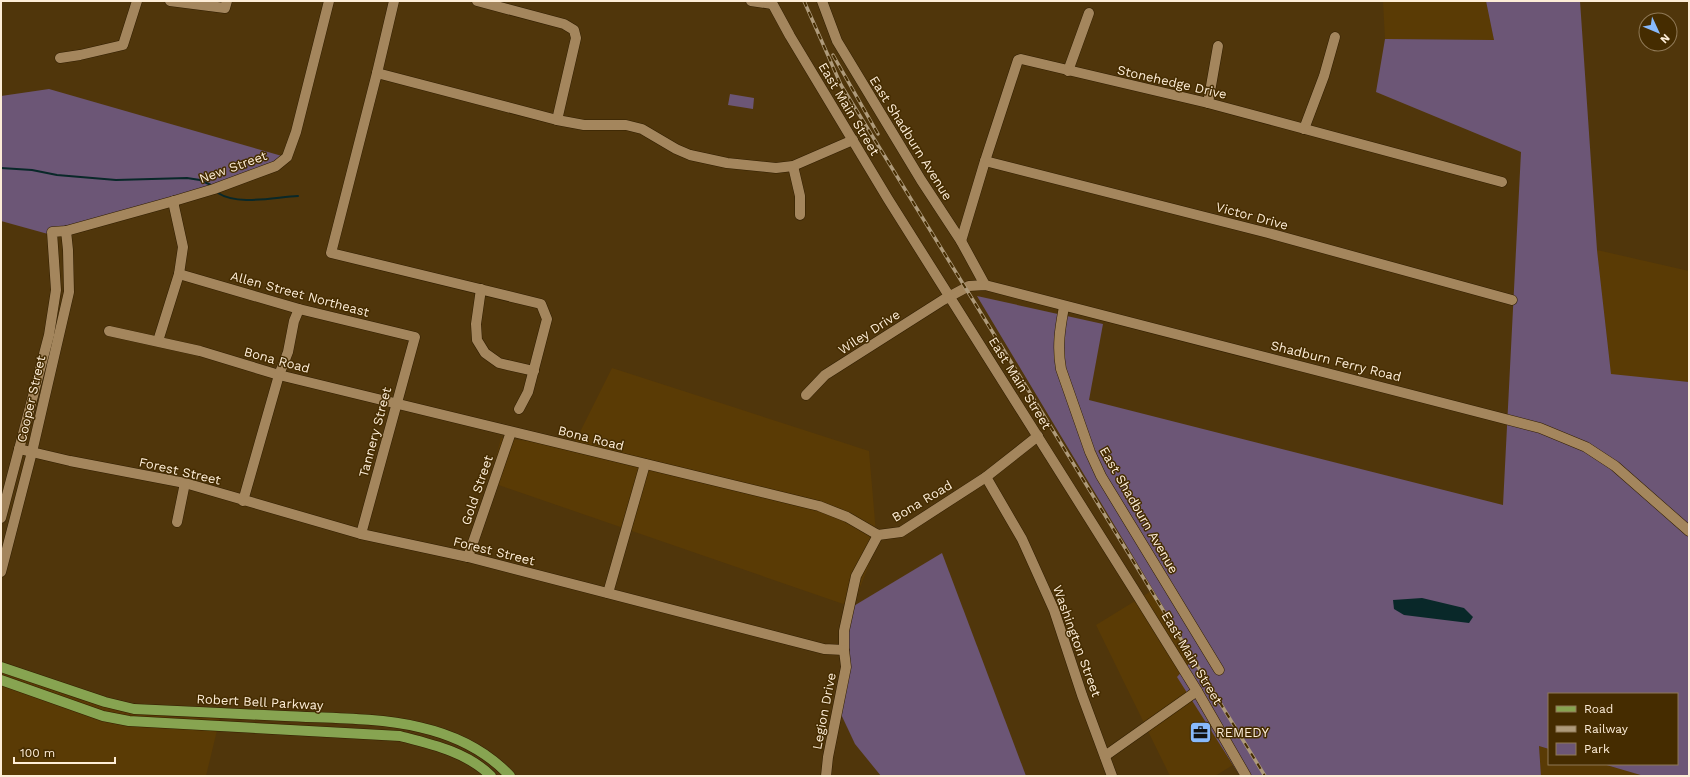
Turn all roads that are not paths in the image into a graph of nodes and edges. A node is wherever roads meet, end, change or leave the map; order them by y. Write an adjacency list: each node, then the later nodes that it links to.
1 (137, 1): 13 (street)
2 (170, 1): 9 (street)
3 (329, 1): 25 (street, New Street)
4 (394, 1): 15 (street)
5 (477, 1): 17 (street)
6 (751, 1): 8 (street)
7 (822, 1): 29 (street, East Shadburn Avenue)
8 (771, 3): 19 (street, East Main Street)
9 (226, 4)
10 (1089, 13): 14 (street)
11 (1335, 37): 18 (street)
12 (1218, 46): 16 (street)
13 (60, 58)
14 (1068, 71): 16 (street, Stonehedge Drive); 22 (street, Stonehedge Drive)
15 (377, 73): 17 (street); 32 (street)
16 (1208, 104): 18 (street, Stonehedge Drive)
17 (557, 120): 23 (street)
18 (1304, 129): 24 (street, Stonehedge Drive)
19 (847, 131): 20 (street, East Main Street); 21 (street)
20 (853, 140): 21 (street); 33 (street, East Main Street)
21 (807, 159): 23 (street)
22 (985, 161): 29 (street, Stonehedge Drive); 34 (street, Victor Drive)
23 (793, 166): 26 (street)
24 (1502, 182)
25 (174, 201): 27 (street, New Street); 30 (street)
26 (800, 215)
27 (66, 231): 28 (street, New Street); 48 (street, Cooper Street)
28 (52, 232): 47 (street, Cooper Street)
29 (961, 241): 31 (street, East Shadburn Avenue)
30 (179, 274): 36 (street, Allen Street Northeast); 39 (street)
31 (985, 285): 33 (street, Shadburn Ferry Road); 35 (street, Shadburn Ferry Road)
32 (481, 289): 40 (street); 40 (street)
33 (950, 296): 42 (street, Wiley Drive); 46 (street, East Main Street)
34 (1512, 300)
35 (1064, 307): 55 (street, Shadburn Ferry Road); 63 (street, East Shadburn Avenue)
36 (299, 309): 38 (street, Allen Street Northeast); 41 (street)
37 (109, 331): 39 (street, Bona Road)
38 (415, 337): 43 (street, Tannery Street)
39 (158, 341): 41 (street, Bona Road)
40 (534, 371): 44 (street)
41 (279, 375): 43 (street, Bona Road); 52 (street)
42 (806, 395)
43 (397, 404): 45 (street, Bona Road); 56 (street, Tannery Street)
44 (518, 409)
45 (511, 432): 49 (street, Bona Road); 58 (street, Gold Street)
46 (1038, 436): 50 (street, Bona Road); 65 (street, East Main Street)
47 (19, 449): 48 (street, Forest Street); 53 (street, Cooper Street)
48 (32, 452): 51 (street, Forest Street); 59 (street, Cooper Street)
49 (644, 464): 57 (street, Bona Road); 60 (street)
50 (986, 477): 57 (street, Bona Road); 66 (street, Washington Street)
51 (185, 484): 52 (street, Forest Street); 54 (street)
52 (243, 500): 56 (street, Forest Street)
53 (1, 518)
54 (177, 522)
55 (1689, 531)
56 (361, 534): 58 (street, Forest Street)
57 (878, 535): 61 (street)
58 (468, 557): 60 (street, Forest Street)
59 (1, 572)
60 (608, 593): 61 (street, Forest Street)
61 (844, 650): 69 (street, Legion Drive)
62 (1, 667): 68 (main road, Robert Bell Parkway)
63 (1219, 670)
64 (1, 680): 67 (main road, Robert Bell Parkway)
65 (1197, 691): 66 (street); 71 (street, East Main Street)
66 (1105, 756): 70 (street, Washington Street)
67 (491, 776)
68 (510, 776)
69 (826, 776)
70 (1112, 776)
71 (1246, 776)

